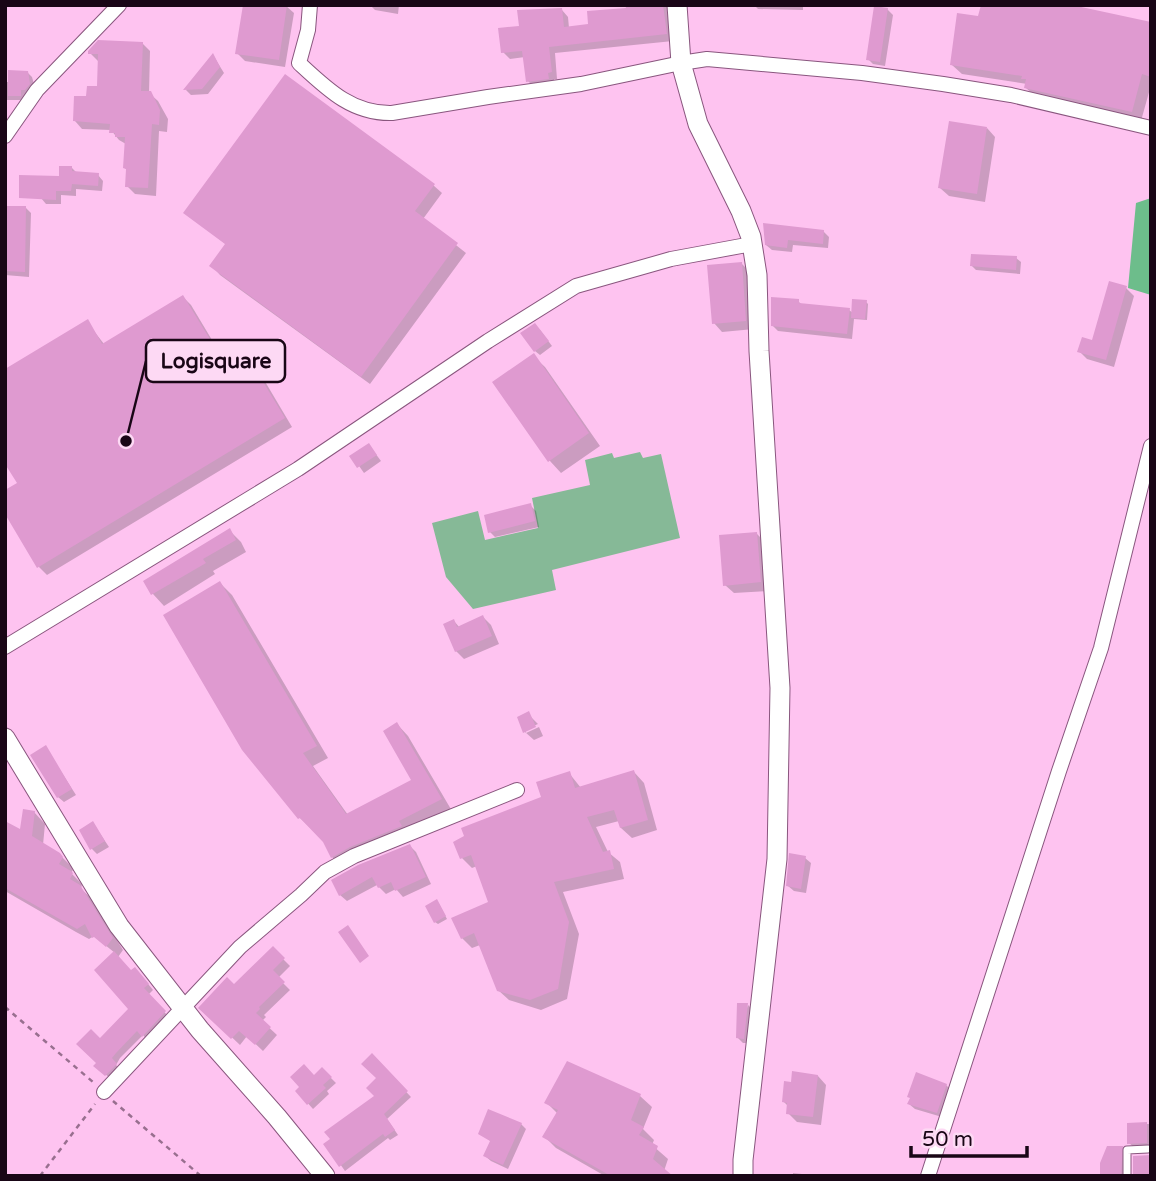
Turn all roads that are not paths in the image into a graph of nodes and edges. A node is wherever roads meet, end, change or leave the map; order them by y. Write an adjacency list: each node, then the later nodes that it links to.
1 (119, 5): 6 (street)
2 (310, 5): 4 (street)
3 (677, 5): 4 (street)
4 (681, 63): 5 (street); 7 (street)
5 (1151, 128)
6 (5, 136)
7 (752, 244): 9 (street); 16 (street)
8 (1151, 446): 17 (street)
9 (5, 646)
10 (5, 738): 12 (street)
11 (517, 790): 12 (street)
12 (183, 1008): 13 (street); 15 (street)
13 (104, 1092)
14 (1148, 1149): 18 (lane)
15 (326, 1176)
16 (743, 1176)
17 (928, 1176)
18 (1127, 1176)

